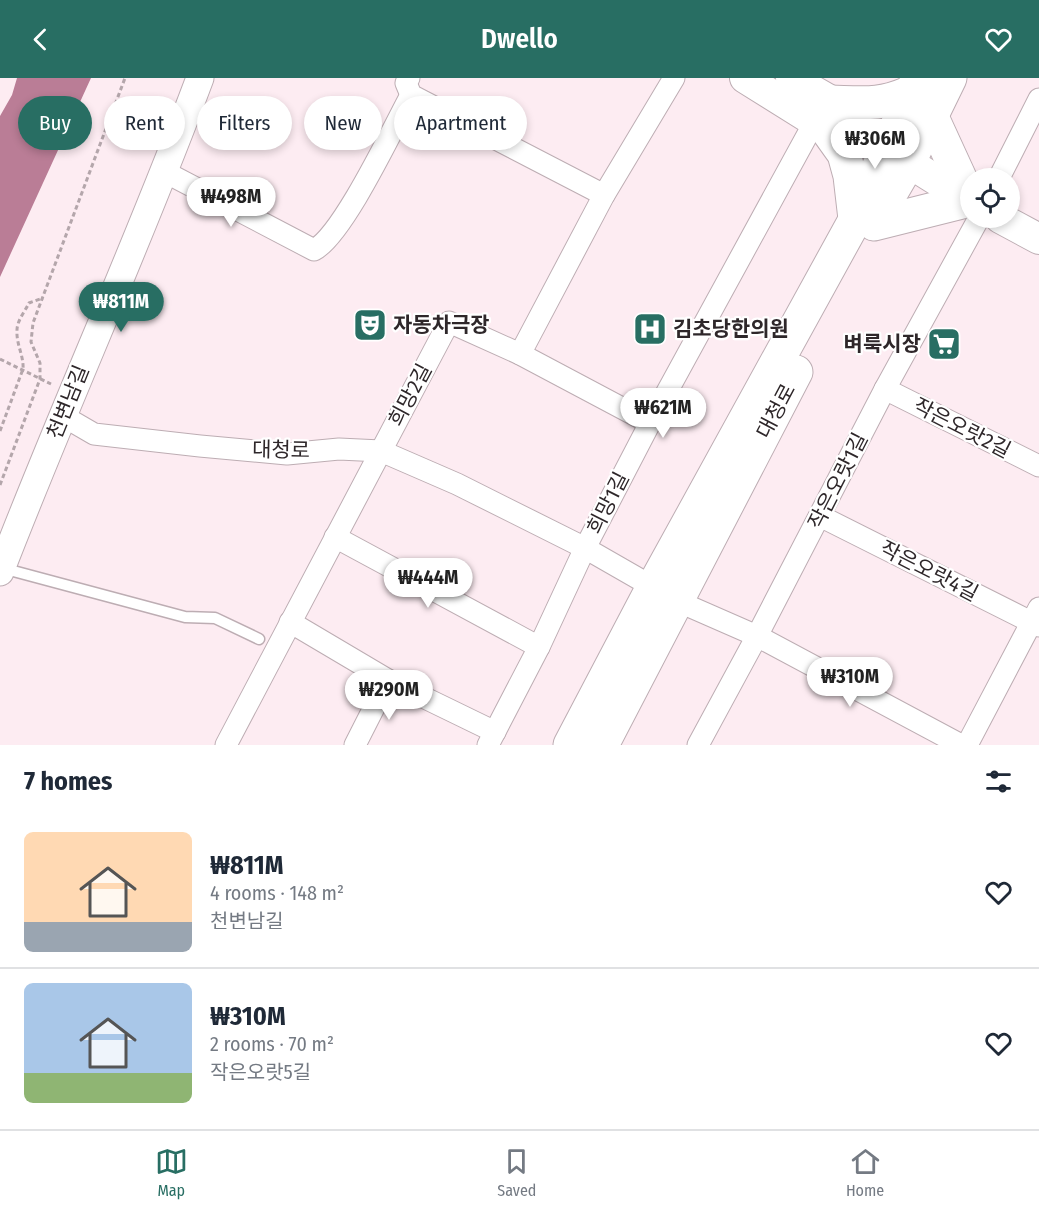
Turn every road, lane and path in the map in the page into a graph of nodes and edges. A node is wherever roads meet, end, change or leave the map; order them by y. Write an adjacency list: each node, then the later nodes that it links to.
1 (125, 78): 21 (path)
2 (200, 78): 12 (street, 천변남길)
3 (674, 78): 15 (street)
4 (745, 78): 9 (main road)
5 (950, 78): 7 (main road, 대청로)
6 (410, 86): 12 (street); 15 (street)
7 (920, 95): 9 (main road); 10 (main road, 대청로); 13 (main road)
8 (1039, 99): 11 (street)
9 (817, 100): 10 (main road); 17 (main road); 28 (street, 희망1길)
10 (887, 149): 14 (main road); 17 (main road, 대청로)
11 (1004, 168)
12 (165, 172): 27 (street, 천변남길)
13 (960, 179)
14 (960, 194)
15 (604, 195): 22 (street)
16 (960, 202): 17 (main road)
17 (864, 222): 37 (main road, 대청로)
18 (974, 228): 26 (street, 작은오랏1길)
19 (1019, 228): 20 (main road)
20 (1039, 239)
21 (43, 298): 24 (path); 25 (path)
22 (520, 354): 28 (street, 희망2길); 30 (street, 희망2길)
23 (0, 359): 24 (path)
24 (23, 369): 25 (path); 29 (path)
25 (40, 379): 27 (path); 32 (path)
26 (885, 389): 31 (street, 작은오랏2길); 33 (street, 작은오랏1길)
27 (68, 404): 30 (street, 대청로); 36 (street, 천변남길)
28 (650, 423): 35 (street, 희망1길)
29 (0, 431)
30 (381, 451): 34 (street, 희망2길); 35 (street, 대청로)
31 (1039, 466)
32 (0, 484)
33 (820, 516): 38 (street, 작은오랏4길); 40 (street, 작은오랏1길)
34 (335, 537): 39 (street, 희망2길); 42 (street)
35 (585, 548): 37 (street, 대청로); 42 (street, 희망1길)
36 (1, 570): 41 (lane, 천변남길)
37 (665, 594): 40 (street); 47 (main road, 대청로); 48 (main road, 대청로)
38 (1037, 618): 51 (street)
39 (290, 622): 43 (street, 희망1길); 45 (street, 희망2길)
40 (757, 636): 49 (street, 작은오랏1길); 50 (street)
41 (259, 639)
42 (539, 647): 44 (street, 희망1길)
43 (388, 680): 44 (street, 희망1길); 46 (street)
44 (492, 738)
45 (226, 745)
46 (355, 745)
47 (570, 745)
48 (602, 745)
49 (698, 745)
50 (961, 745)
51 (967, 745)

